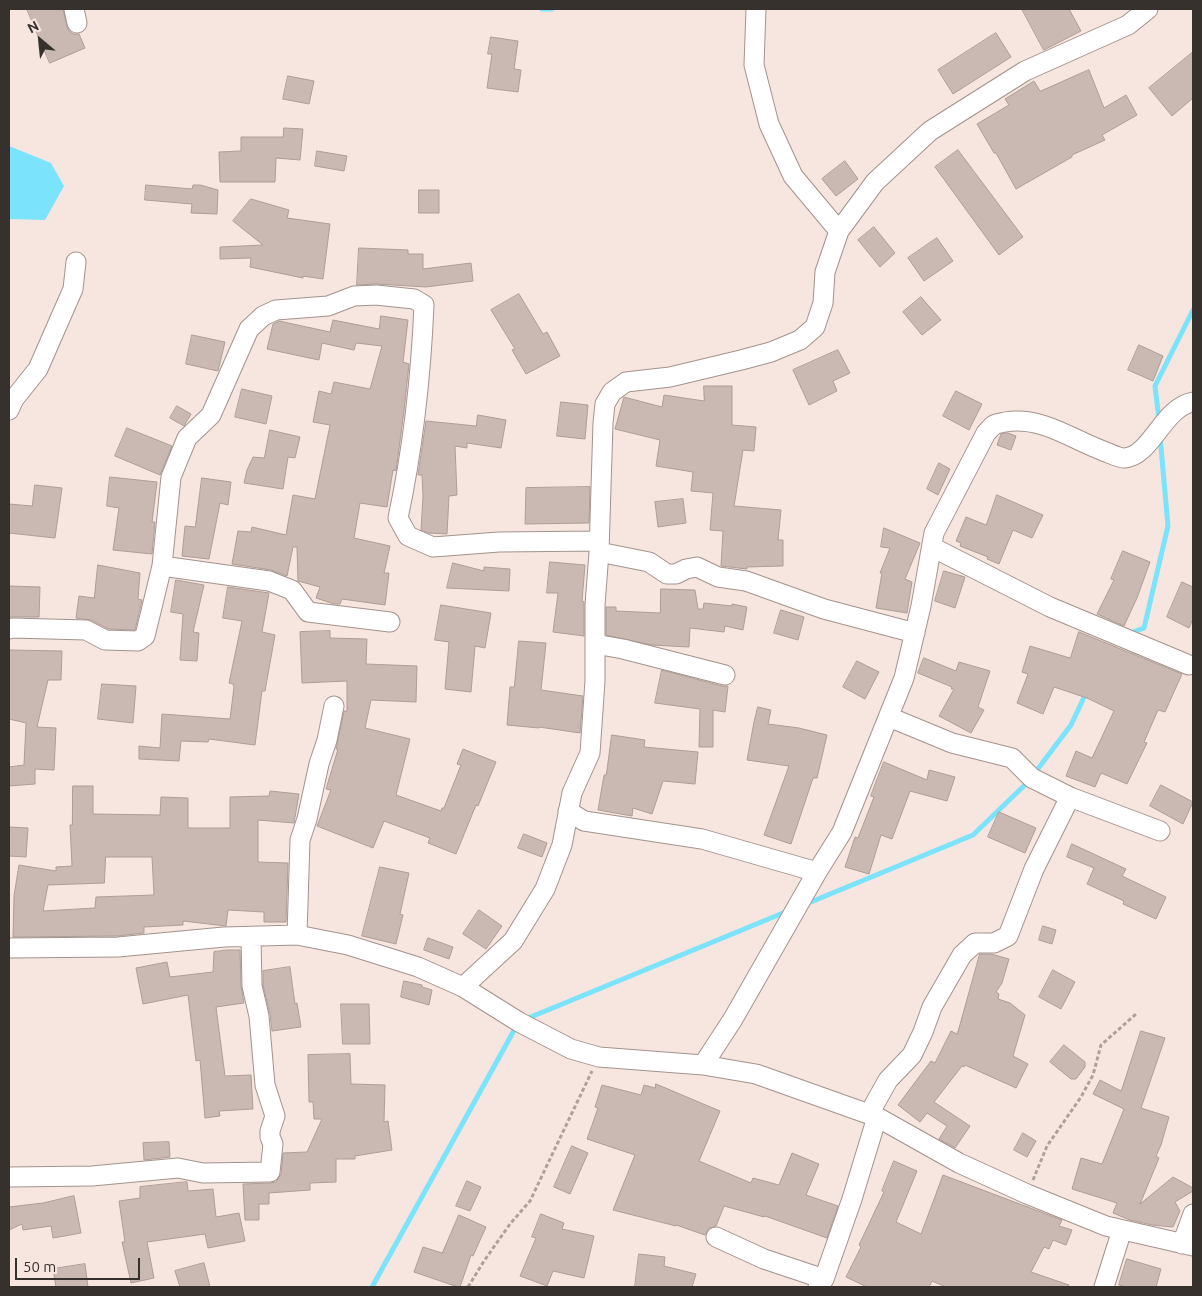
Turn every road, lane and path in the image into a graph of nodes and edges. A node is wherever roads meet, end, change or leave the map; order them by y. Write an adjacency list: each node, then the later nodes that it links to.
1 (756, 9): 3 (street)
2 (1148, 9): 3 (street)
3 (839, 231): 7 (street)
4 (76, 262): 6 (street)
5 (1193, 402): 8 (street)
6 (9, 410)
7 (599, 546): 9 (street); 12 (street); 13 (street)
8 (932, 547): 12 (street); 14 (street)
9 (162, 566): 10 (street); 11 (street)
10 (390, 622)
11 (9, 629)
12 (914, 634): 17 (street)
13 (595, 644): 15 (street); 19 (street)
14 (1189, 665)
15 (726, 675)
16 (334, 706): 22 (street)
17 (889, 717): 18 (street); 21 (street)
18 (1070, 797): 20 (street); 29 (street)
19 (568, 811): 21 (street); 25 (street)
20 (1160, 831)
21 (818, 872): 28 (street)
22 (297, 935): 23 (street); 25 (street)
23 (251, 937): 24 (street); 30 (street)
24 (9, 948)
25 (463, 987): 27 (street)
26 (1136, 1014): 31 (path)
27 (599, 1057): 28 (street); 37 (path)
28 (703, 1065): 29 (street)
29 (873, 1116): 31 (street); 36 (street)
30 (9, 1177)
31 (1027, 1194): 33 (street)
32 (1193, 1214): 35 (street)
33 (1122, 1230): 35 (street); 38 (street)
34 (716, 1237): 36 (street)
35 (1188, 1245)
36 (824, 1284)
37 (468, 1287)
38 (1104, 1287)

